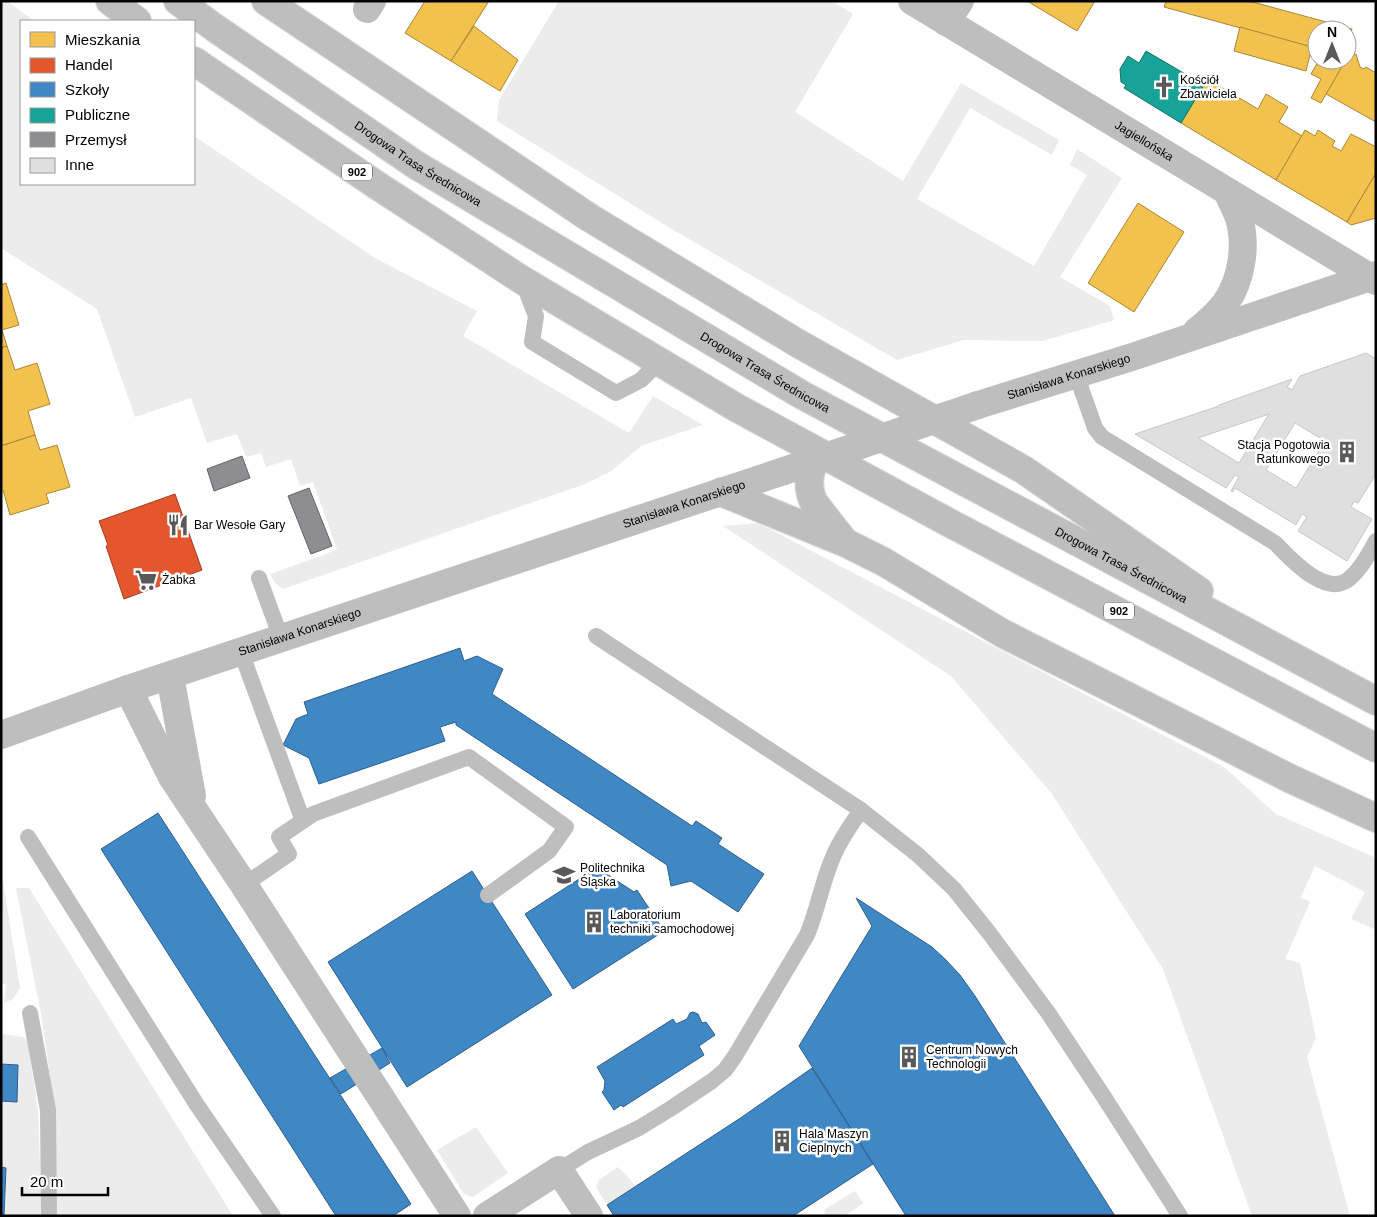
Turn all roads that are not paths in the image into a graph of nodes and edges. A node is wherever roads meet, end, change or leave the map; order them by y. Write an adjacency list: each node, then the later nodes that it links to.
1 (110, 1): 6 (main road)
2 (178, 1): 22 (main road, Drogowa Trasa Średnicowa)
3 (266, 1): 22 (main road)
4 (912, 1): 5 (main road, Jagiellońska)
5 (953, 11): 8 (main road, Jagiellońska)
6 (136, 20)
7 (195, 62): 10 (main road, 902)
8 (1228, 193): 9 (main road, Jagiellońska); 11 (main road)
9 (1373, 278): 11 (main road, Stanisława Konarskiego)
10 (522, 280): 12 (main road, 902); 12 (lane)
11 (1190, 338): 13 (main road, Stanisława Konarskiego)
12 (659, 362): 27 (main road, 902)
13 (1076, 374): 14 (main road, Stanisława Konarskiego, bridge); 16 (lane)
14 (815, 460): 15 (main road, Stanisława Konarskiego, bridge); 17 (main road)
15 (721, 492): 17 (main road); 20 (main road, Stanisława Konarskiego)
16 (1376, 541)
17 (846, 543): 30 (main road)
18 (259, 578): 20 (lane)
19 (596, 636): 28 (lane)
20 (281, 638): 21 (main road, Stanisława Konarskiego)
21 (241, 652): 23 (main road, Stanisława Konarskiego); 31 (lane)
22 (1309, 667): 25 (main road, Drogowa Trasa Średnicowa)
23 (170, 676): 24 (main road, Stanisława Konarskiego); 29 (main road)
24 (128, 689): 26 (main road, Stanisława Konarskiego); 29 (main road)
25 (1376, 701)
26 (1, 735)
27 (1376, 748)
28 (861, 810): 36 (lane); 42 (lane)
29 (199, 816): 33 (main road)
30 (1376, 818)
31 (303, 821): 33 (lane); 34 (lane)
32 (28, 837): 38 (lane)
33 (244, 885): 39 (main road)
34 (488, 895)
35 (30, 1012): 37 (lane)
36 (559, 1170): 40 (main road); 41 (main road)
37 (49, 1216)
38 (273, 1216)
39 (457, 1216)
40 (488, 1216)
41 (588, 1216)
42 (1180, 1216)

